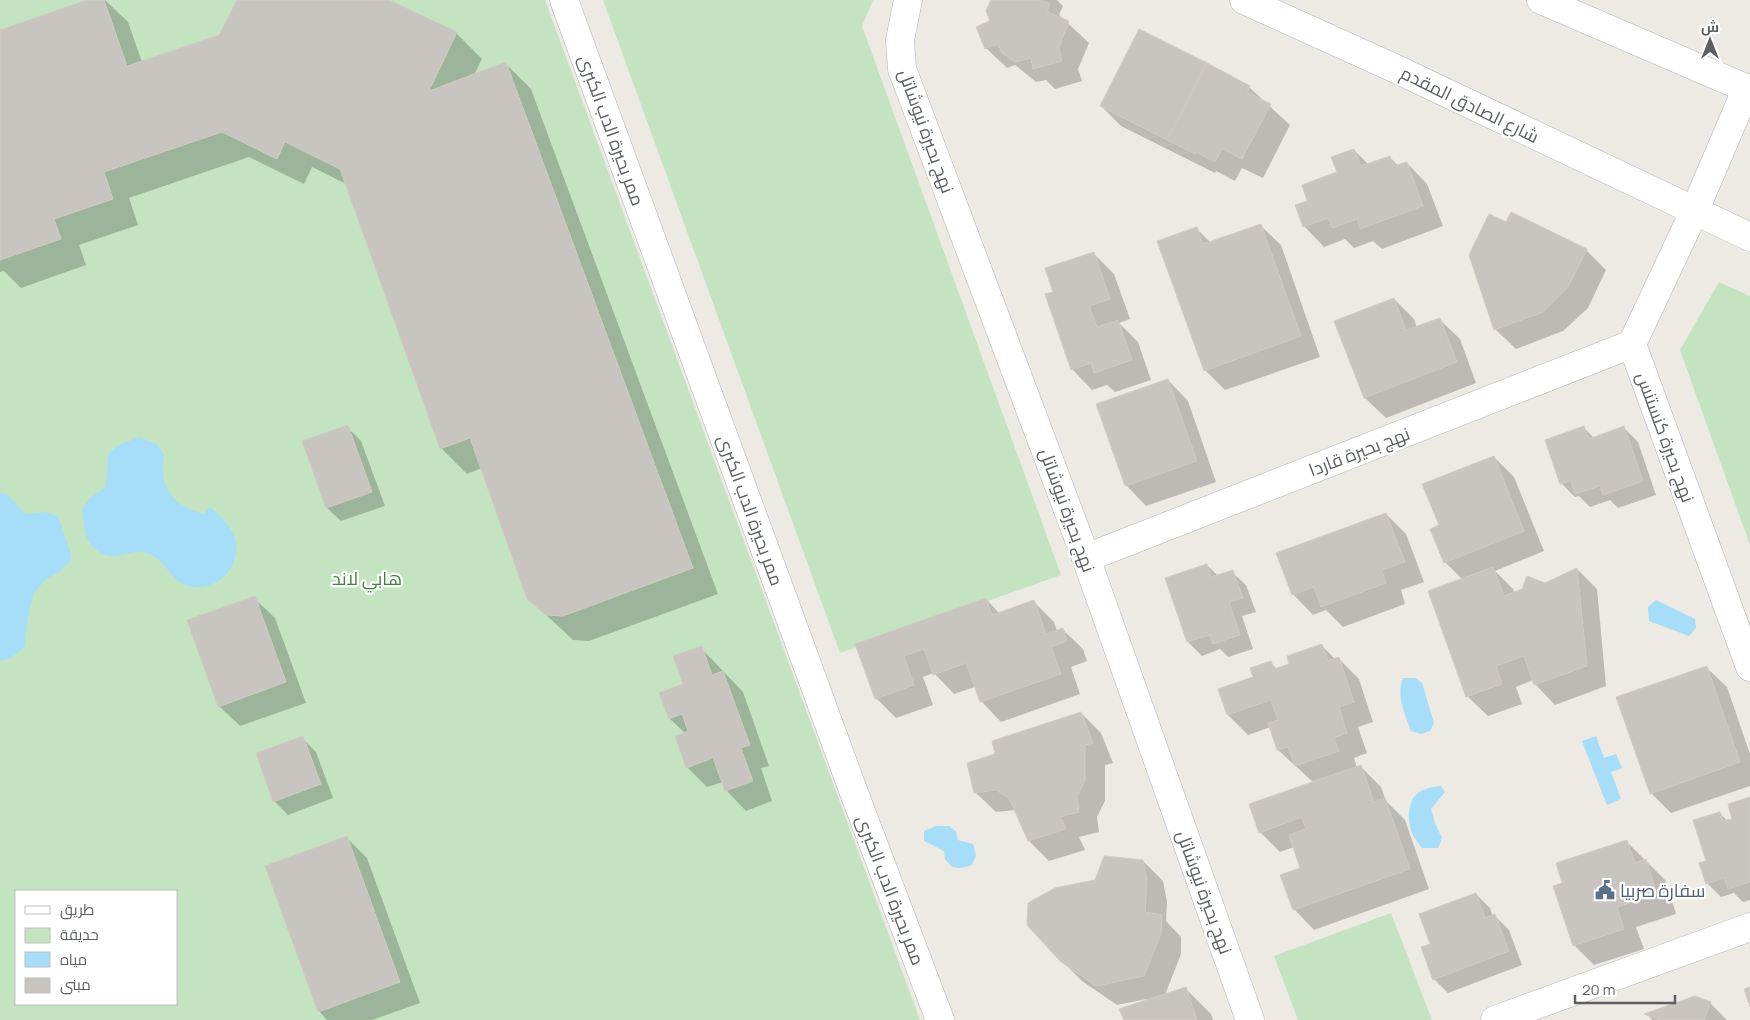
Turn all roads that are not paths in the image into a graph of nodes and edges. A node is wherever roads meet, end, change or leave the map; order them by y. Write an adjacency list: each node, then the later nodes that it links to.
1 (564, 0): 12 (street, ممر بحيرة الدب الكبرى)
2 (908, 0): 9 (street, نهج بحيرة نيوشاتل)
3 (1244, 0): 6 (street, شارع الصادق المقدم)
4 (1541, 0): 5 (street)
5 (1749, 87): 6 (street)
6 (1694, 212): 7 (street, شارع الصادق المقدم); 8 (street)
7 (1750, 237)
8 (1632, 344): 9 (street, نهج بحيرة قاردا); 10 (street, نهج بحيرة كنستنس)
9 (1086, 558): 13 (street, نهج بحيرة نيوشاتل)
10 (1750, 667)
11 (1750, 927): 14 (street)
12 (940, 1020)
13 (1250, 1020)
14 (1495, 1020)

